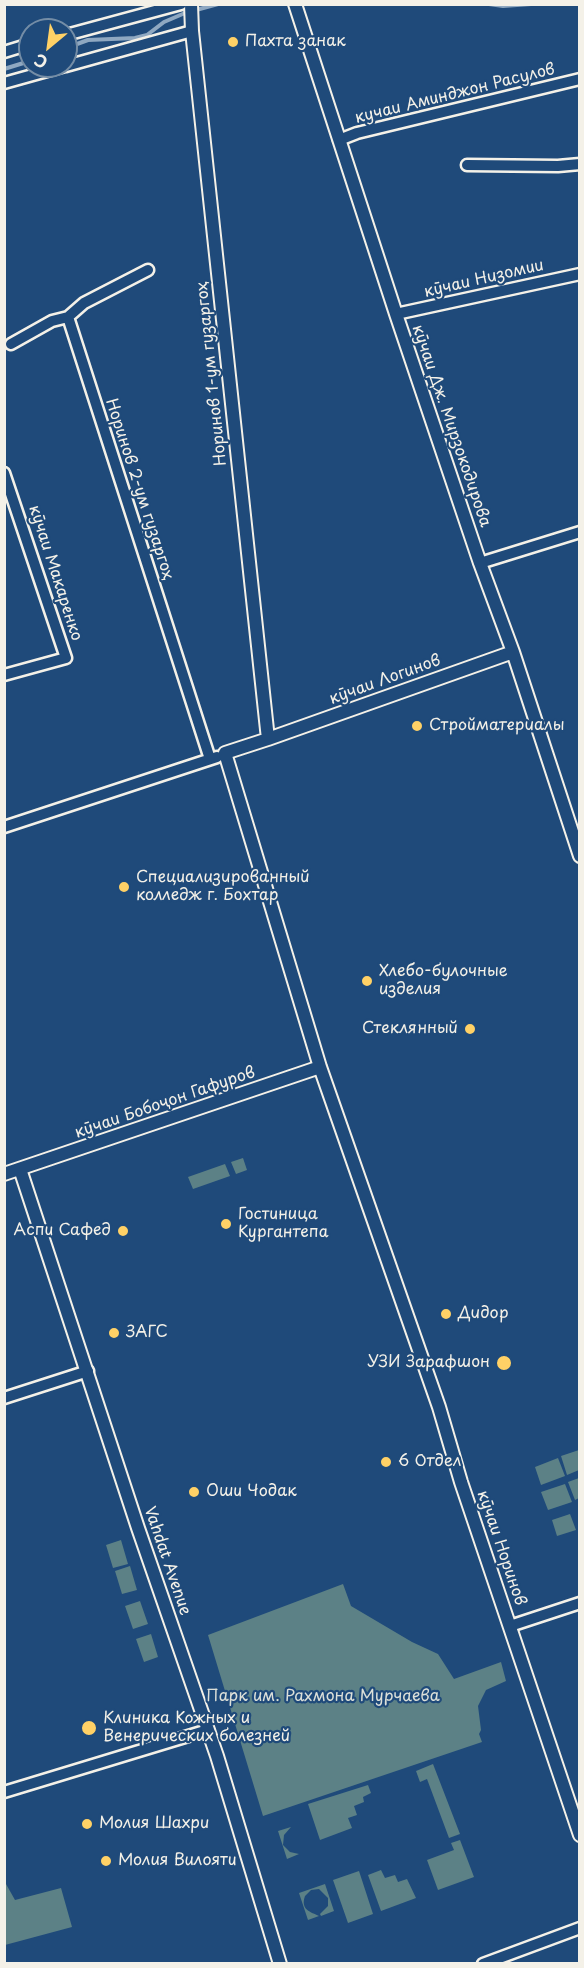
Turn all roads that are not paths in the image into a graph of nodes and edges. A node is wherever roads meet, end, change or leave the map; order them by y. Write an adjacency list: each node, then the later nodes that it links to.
1 (181, 4): 5 (street)
2 (295, 4): 10 (street, кӯчаи Дж. Мирзокодирова)
3 (191, 5): 4 (street, Норинов 1-ум гузаргоҳ)
4 (191, 25): 6 (street); 23 (street, Норинов 1-ум гузаргоҳ)
5 (78, 32)
6 (78, 62)
7 (22, 78): 9 (street)
8 (579, 79): 10 (street, кучаи Аминджон Расулов)
9 (4, 83)
10 (339, 140): 15 (street, кӯчаи Дж. Мирзокодирова)
11 (579, 164): 12 (street)
12 (467, 165)
13 (148, 270): 16 (street)
14 (579, 274): 15 (street, кӯчаи Низомии)
15 (396, 315): 20 (street, кӯчаи Дж. Мирзокодирова)
16 (68, 317): 17 (street); 25 (street, Норинов 2-ум гузаргоҳ)
17 (11, 344)
18 (4, 473): 22 (street, кӯчаи Макаренко)
19 (579, 532): 20 (street)
20 (480, 563): 21 (street, кӯчаи Дж. Мирзокодирова)
21 (513, 652): 23 (street, кӯчаи Логинов); 27 (street, кӯчаи Дж. Мирзокодирова)
22 (4, 675)
23 (268, 740): 24 (street)
24 (225, 753): 25 (street); 28 (street, кӯчаи Норинов)
25 (210, 759): 26 (street)
26 (4, 827)
27 (579, 856)
28 (320, 1067): 29 (street, кӯчаи Бобоҷон Гафуров); 34 (street, кӯчаи Норинов)
29 (20, 1169): 30 (street, кӯчаи Бобоҷон Гафуров); 31 (street, Vahdat Avenue)
30 (4, 1174)
31 (88, 1371): 32 (street); 35 (street, Vahdat Avenue)
32 (4, 1398)
33 (579, 1603): 34 (street)
34 (510, 1626): 37 (street, кӯчаи Норинов)
35 (208, 1730): 36 (street); 39 (street, Vahdat Avenue)
36 (4, 1792)
37 (579, 1835)
38 (579, 1928): 40 (street)
39 (280, 1964)
40 (483, 1964)

